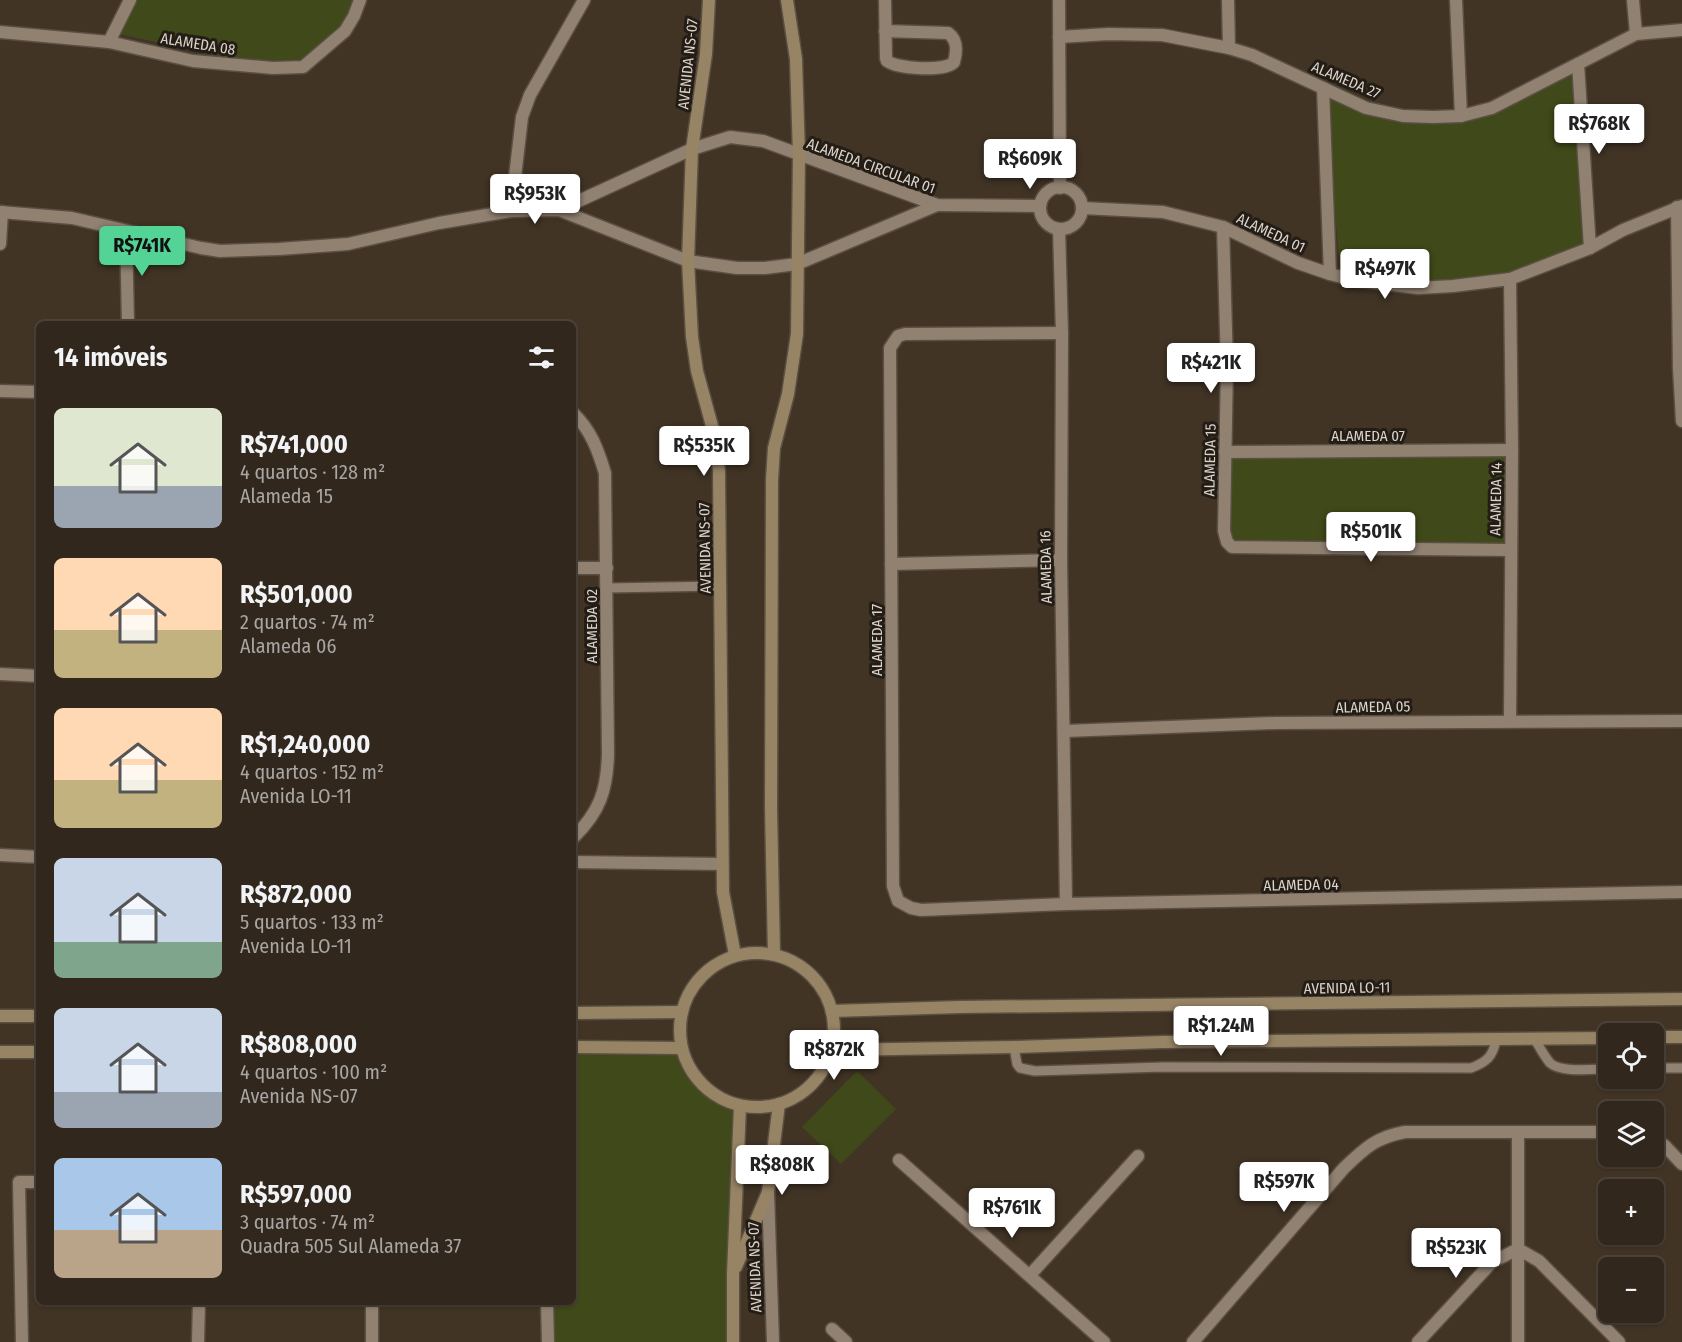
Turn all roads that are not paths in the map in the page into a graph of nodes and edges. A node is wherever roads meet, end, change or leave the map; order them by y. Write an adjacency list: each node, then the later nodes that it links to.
1 (130, 0): 16 (street)
2 (360, 0): 16 (street, ALAMEDA 08)
3 (584, 0): 28 (street)
4 (709, 0): 21 (street, AVENIDA NS-07)
5 (787, 0): 22 (street)
6 (885, 0): 12 (street)
7 (1059, 0): 15 (street)
8 (1228, 0): 17 (street)
9 (1456, 0): 20 (street)
10 (1633, 0): 14 (street)
11 (1682, 30): 14 (street, ALAMEDA 27)
12 (885, 31): 12 (street)
13 (0, 32): 16 (street, ALAMEDA 08)
14 (1636, 34): 18 (street, ALAMEDA 27)
15 (1059, 37): 17 (street, ALAMEDA 27); 23 (street)
16 (108, 42)
17 (1229, 48): 19 (street, ALAMEDA 27)
18 (1578, 64): 20 (street, ALAMEDA 27); 35 (street)
19 (1323, 88): 20 (street, ALAMEDA 27); 38 (street)
20 (1461, 116)
21 (692, 149): 22 (street, ALAMEDA CIRCULAR 01); 29 (street, ALAMEDA CIRCULAR 01); 36 (street, AVENIDA NS-07)
22 (799, 155): 24 (street, ALAMEDA CIRCULAR 01); 37 (street)
23 (1060, 188): 25 (street); 27 (street)
24 (937, 205): 25 (street); 37 (street, ALAMEDA CIRCULAR 01)
25 (1040, 206): 32 (street)
26 (1680, 206): 35 (street, ALAMEDA 01); 42 (street)
27 (1082, 208): 31 (street, ALAMEDA 01); 32 (street)
28 (511, 210): 29 (street, ALAMEDA CIRCULAR 01); 33 (street, ALAMEDA CIRCULAR 01)
29 (559, 210): 36 (street, ALAMEDA CIRCULAR 01)
30 (1, 212): 33 (street, ALAMEDA CIRCULAR 01); 34 (street)
31 (1223, 227): 38 (street, ALAMEDA 01); 48 (street, ALAMEDA 15)
32 (1059, 229): 41 (street, ALAMEDA 16)
33 (126, 231): 40 (street)
34 (0, 244)
35 (1590, 248): 39 (street, ALAMEDA 01)
36 (688, 261): 37 (street, ALAMEDA CIRCULAR 01); 54 (street, AVENIDA NS-07)
37 (797, 264): 69 (street)
38 (1330, 274): 39 (street, ALAMEDA 01)
39 (1510, 279): 47 (street, ALAMEDA 14)
40 (128, 321)
41 (1062, 333): 50 (street, ALAMEDA 16); 51 (street, ALAMEDA 17)
42 (1680, 368): 46 (street)
43 (0, 391): 44 (street)
44 (36, 392)
45 (576, 416): 53 (street, ALAMEDA 02)
46 (1682, 421)
47 (1512, 450): 48 (street, ALAMEDA 07); 49 (street, ALAMEDA 14)
48 (1225, 452): 49 (street, ALAMEDA 15)
49 (1511, 550): 58 (street, ALAMEDA 14)
50 (1061, 560): 51 (street); 60 (street, ALAMEDA 16)
51 (891, 564): 68 (street, ALAMEDA 17)
52 (576, 568): 53 (street)
53 (607, 568): 55 (street, ALAMEDA 02)
54 (720, 586): 55 (lane); 65 (street, AVENIDA NS-07)
55 (606, 588): 61 (street, ALAMEDA 02)
56 (0, 674): 57 (street)
57 (36, 676)
58 (1510, 720): 59 (street, ALAMEDA 05); 60 (street, ALAMEDA 05)
59 (1682, 721)
60 (1065, 731): 67 (street, ALAMEDA 16)
61 (576, 835)
62 (0, 855): 63 (street)
63 (36, 857)
64 (576, 862): 65 (street)
65 (722, 864): 70 (street, AVENIDA NS-07)
66 (1682, 892): 67 (street, ALAMEDA 04)
67 (1066, 904): 68 (street, ALAMEDA 04)
68 (921, 910)
69 (774, 954): 70 (street); 72 (street)
70 (735, 955): 73 (street)
71 (1682, 999): 72 (street, AVENIDA LO-11)
72 (832, 1011): 85 (street)
73 (680, 1012): 74 (street); 84 (street)
74 (576, 1013)
75 (0, 1016): 76 (street)
76 (36, 1016)
77 (1664, 1037): 78 (street)
78 (1682, 1037)
79 (1534, 1038): 80 (street); 81 (street); 88 (lane)
80 (1598, 1038)
81 (1496, 1040): 83 (street); 83 (lane)
82 (576, 1047): 84 (street)
83 (1014, 1047): 85 (street)
84 (681, 1048): 92 (street)
85 (833, 1050): 91 (street)
86 (36, 1052): 87 (street)
87 (0, 1053)
88 (1598, 1068)
89 (1664, 1068): 90 (lane)
90 (1682, 1068)
91 (779, 1104): 92 (street); 100 (street, AVENIDA NS-07)
92 (740, 1106): 102 (street, AVENIDA NS-07)
93 (1598, 1132): 94 (street)
94 (1518, 1133): 101 (street); 116 (street)
95 (1664, 1145): 98 (street)
96 (1138, 1156): 103 (street)
97 (899, 1160): 103 (street)
98 (1682, 1164)
99 (36, 1182): 108 (street)
100 (768, 1192): 102 (street, AVENIDA NS-07); 113 (street, AVENIDA NS-07)
101 (1518, 1249): 117 (street); 118 (street); 119 (street)
102 (733, 1274): 112 (street, AVENIDA NS-07)
103 (1030, 1275): 115 (street)
104 (198, 1305): 109 (street)
105 (372, 1305): 110 (street)
106 (548, 1305): 111 (street)
107 (832, 1329): 114 (street)
108 (22, 1342)
109 (198, 1342)
110 (372, 1342)
111 (548, 1342)
112 (733, 1342)
113 (773, 1342)
114 (846, 1342)
115 (1104, 1342)
116 (1193, 1342)
117 (1418, 1342)
118 (1518, 1342)
119 (1619, 1342)

